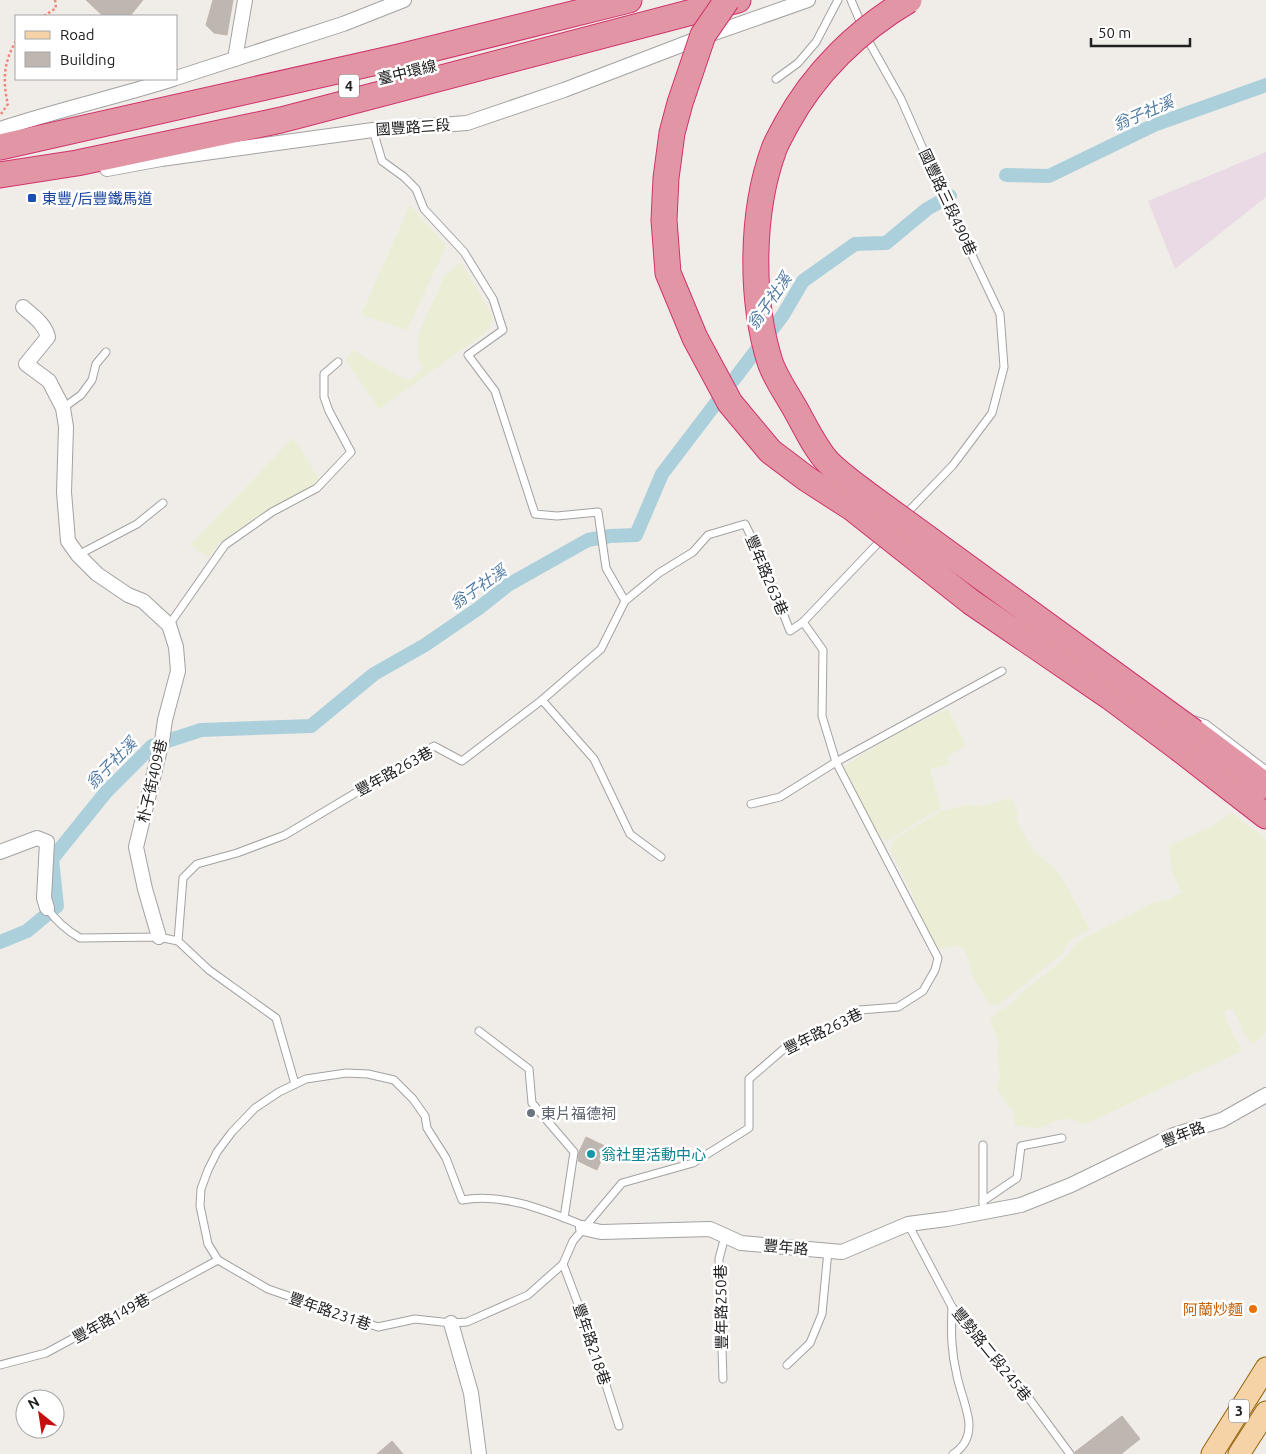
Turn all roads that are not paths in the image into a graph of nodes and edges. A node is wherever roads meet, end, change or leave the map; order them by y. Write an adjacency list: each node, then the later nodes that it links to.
1 (245, 0): 12 (street)
2 (404, 0): 12 (street)
3 (584, 0): 18 (highway)
4 (629, 0): 18 (highway, 臺中環線 / 4)
5 (697, 0): 19 (highway, 臺中環線 / 4)
6 (728, 0): 35 (highway, bridge)
7 (738, 0): 20 (highway)
8 (808, 0): 17 (street, 國豐路三段)
9 (838, 0): 14 (lane)
10 (851, 0): 27 (lane, 國豐路三段490巷)
11 (909, 0): 35 (highway, bridge)
12 (235, 59): 13 (street)
13 (178, 77)
14 (776, 79)
15 (169, 80): 16 (street)
16 (0, 129)
17 (372, 130): 21 (street, 國豐路三段); 30 (lane)
18 (0, 145)
19 (0, 167)
20 (0, 175)
21 (0, 188)
22 (23, 307): 25 (street)
23 (106, 352): 25 (lane)
24 (338, 362): 32 (lane)
25 (63, 408): 29 (street)
26 (163, 503): 29 (lane)
27 (899, 522)
28 (892, 529): 31 (lane, 豐年路263巷)
29 (78, 555): 32 (street)
30 (625, 601): 31 (lane, 豐年路263巷); 34 (lane, 豐年路263巷)
31 (802, 622): 36 (lane, 豐年路263巷)
32 (169, 624): 44 (street, 朴子街409巷)
33 (1002, 671): 36 (lane)
34 (542, 700): 42 (lane); 45 (lane, 豐年路263巷)
35 (1177, 740): 37 (lane); 38 (highway); 40 (highway)
36 (836, 762): 39 (lane); 54 (lane, 豐年路263巷)
37 (1266, 770)
38 (1266, 786)
39 (751, 804)
40 (1266, 816)
41 (0, 852): 43 (street)
42 (661, 857)
43 (50, 913): 44 (lane)
44 (159, 937): 45 (lane)
45 (178, 941): 47 (lane)
46 (479, 1031): 52 (lane)
47 (295, 1084): 52 (lane); 57 (lane)
48 (1266, 1095): 51 (street, 豐年路)
49 (1062, 1138): 51 (lane)
50 (983, 1145): 51 (lane)
51 (983, 1206): 53 (street, 豐年路)
52 (564, 1218): 54 (lane)
53 (908, 1224): 56 (street, 豐年路); 59 (lane, 豐勢路二段245巷)
54 (583, 1228): 55 (street, 豐年路); 58 (lane)
55 (725, 1236): 56 (street, 豐年路); 64 (lane, 豐年路250巷)
56 (828, 1251): 61 (lane)
57 (218, 1260): 60 (lane, 豐年路231巷); 62 (lane, 豐年路149巷)
58 (563, 1264): 60 (lane); 67 (lane, 豐年路218巷)
59 (952, 1307): 69 (lane); 70 (lane, 豐勢路二段245巷)
60 (451, 1323): 68 (street)
61 (787, 1365)
62 (1, 1366)
63 (1266, 1368): 65 (main road, 3)
64 (723, 1379)
65 (1238, 1413): 66 (street); 71 (main road, 3)
66 (1263, 1424): 72 (main road, 3)
67 (618, 1426)
68 (479, 1454)
69 (953, 1454)
70 (1070, 1454)
71 (1212, 1454)
72 (1239, 1454)

